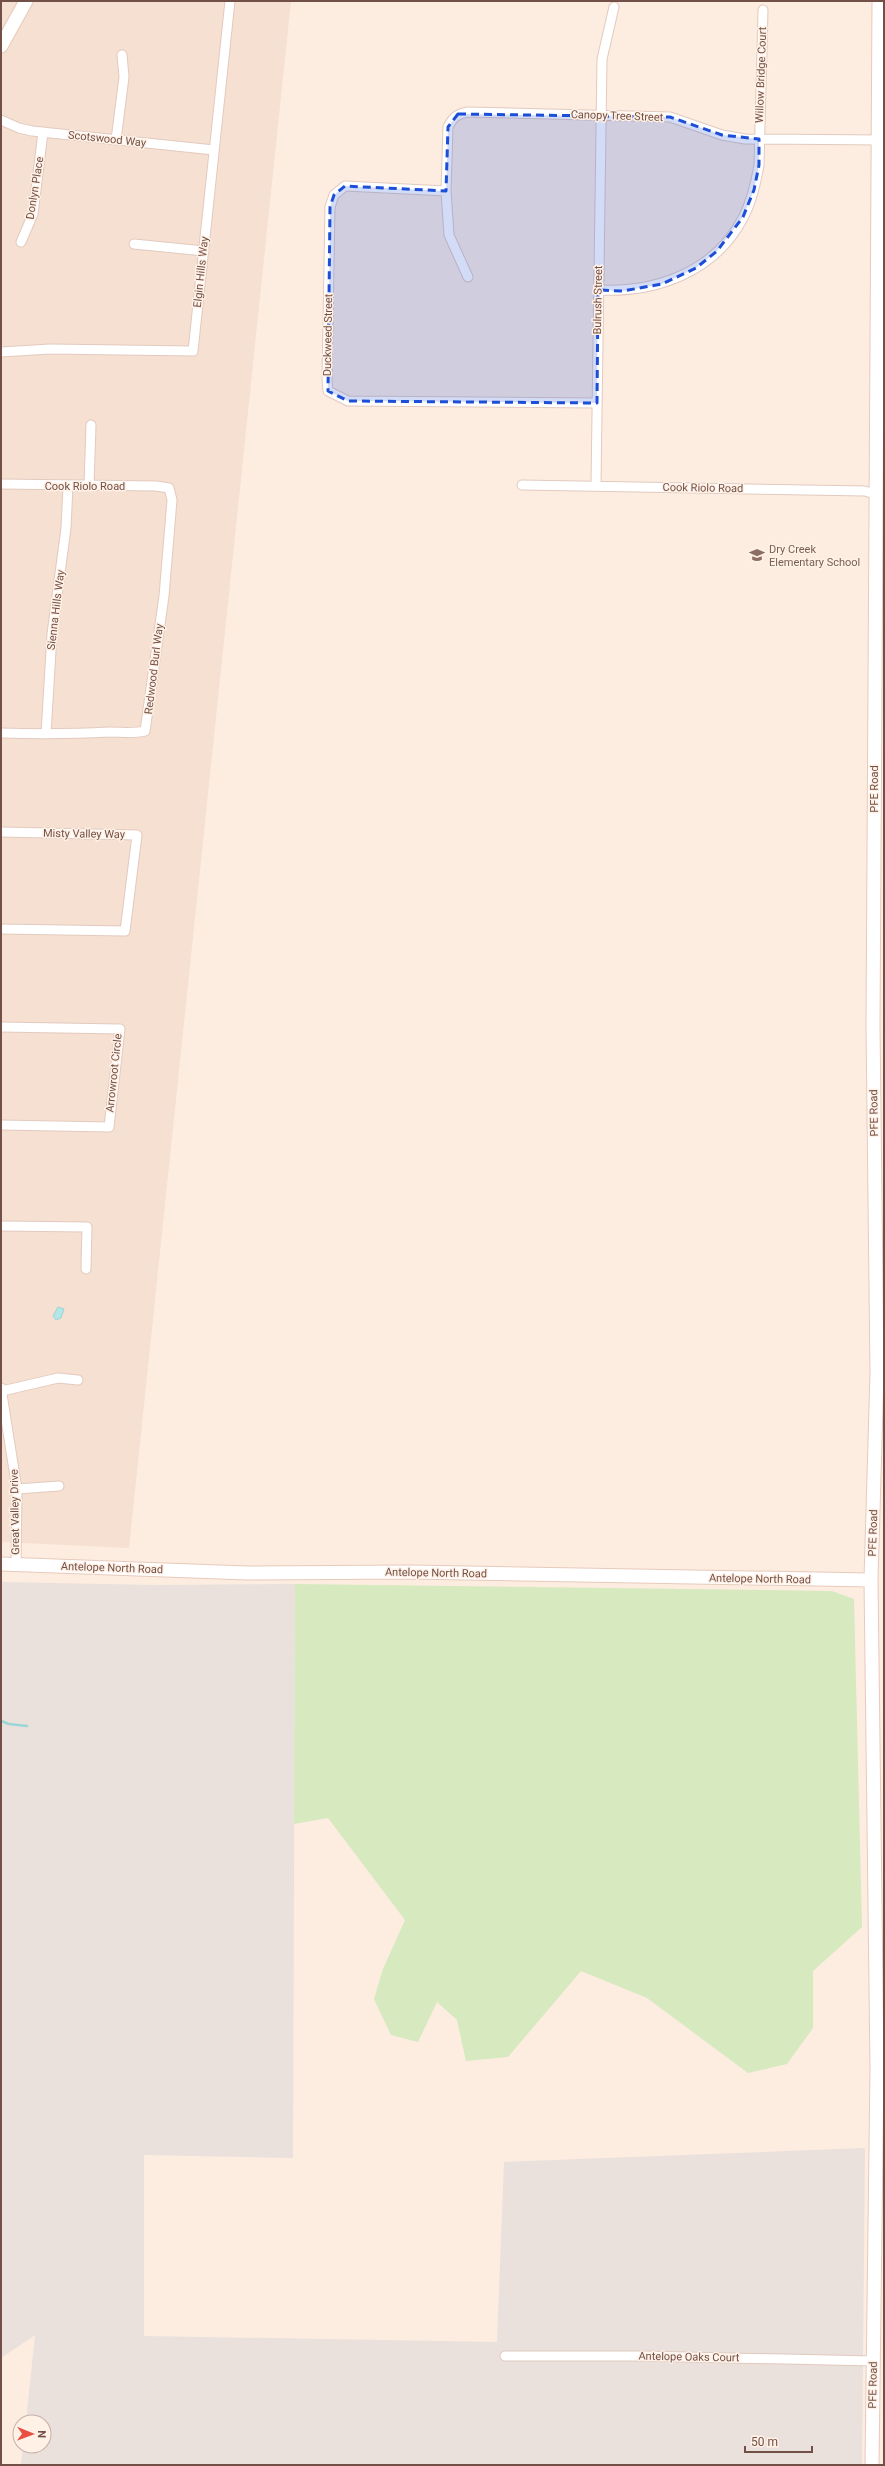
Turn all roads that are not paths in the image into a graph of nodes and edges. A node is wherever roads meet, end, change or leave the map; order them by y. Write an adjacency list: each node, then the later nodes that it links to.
1 (26, 1): 6 (main road)
2 (230, 1): 14 (street, Elgin Hills Way)
3 (879, 1): 13 (main road, PFE Road)
4 (614, 7): 8 (street, Bulrush Street)
5 (763, 10): 11 (street, Willow Bridge Court)
6 (1, 46)
7 (122, 55): 12 (street)
8 (600, 115): 11 (street, Canopy Tree Street); 15 (street, Canopy Tree Street); 20 (street, Bulrush Street)
9 (1, 120): 10 (street, Scotswood Way)
10 (43, 132): 12 (street, Scotswood Way); 16 (street, Donlyn Place)
11 (759, 139): 13 (street, Canopy Tree Street); 20 (street, Willow Bridge Court)
12 (116, 140): 14 (street, Scotswood Way)
13 (881, 140): 30 (main road, PFE Road)
14 (214, 150): 18 (street, Elgin Hills Way)
15 (446, 191): 19 (street); 22 (street, Duckweed Street)
16 (21, 242)
17 (134, 244): 18 (street)
18 (204, 251): 21 (street, Elgin Hills Way)
19 (468, 277)
20 (598, 290): 22 (street, Bulrush Street)
21 (1, 352)
22 (597, 403): 28 (street, Bulrush Street)
23 (91, 425): 25 (street)
24 (1, 484): 27 (street, Cook Riolo Road)
25 (90, 485): 27 (street, Cook Riolo Road); 29 (street, Cook Riolo Road)
26 (522, 485): 28 (street, Cook Riolo Road)
27 (68, 486): 32 (street, Sienna Hills Way)
28 (596, 486): 30 (street, Cook Riolo Road)
29 (169, 488): 32 (street, Redwood Burl Way)
30 (880, 494): 45 (main road, PFE Road)
31 (1, 734): 32 (street, Redwood Burl Way)
32 (46, 734)
33 (1, 832): 34 (street, Misty Valley Way)
34 (1, 929)
35 (1, 1027): 36 (street, Arrowroot Circle)
36 (1, 1125)
37 (1, 1226): 38 (street)
38 (86, 1269)
39 (78, 1380): 40 (street)
40 (2, 1390): 42 (street, Great Valley Drive)
41 (59, 1486): 42 (street)
42 (17, 1489): 44 (street, Great Valley Drive)
43 (1, 1564): 44 (main road, Antelope North Road)
44 (16, 1564): 45 (main road, Antelope North Road)
45 (871, 1580): 47 (main road, PFE Road)
46 (505, 2356): 47 (street, Antelope Oaks Court)
47 (874, 2361): 48 (main road, PFE Road)
48 (872, 2465)

